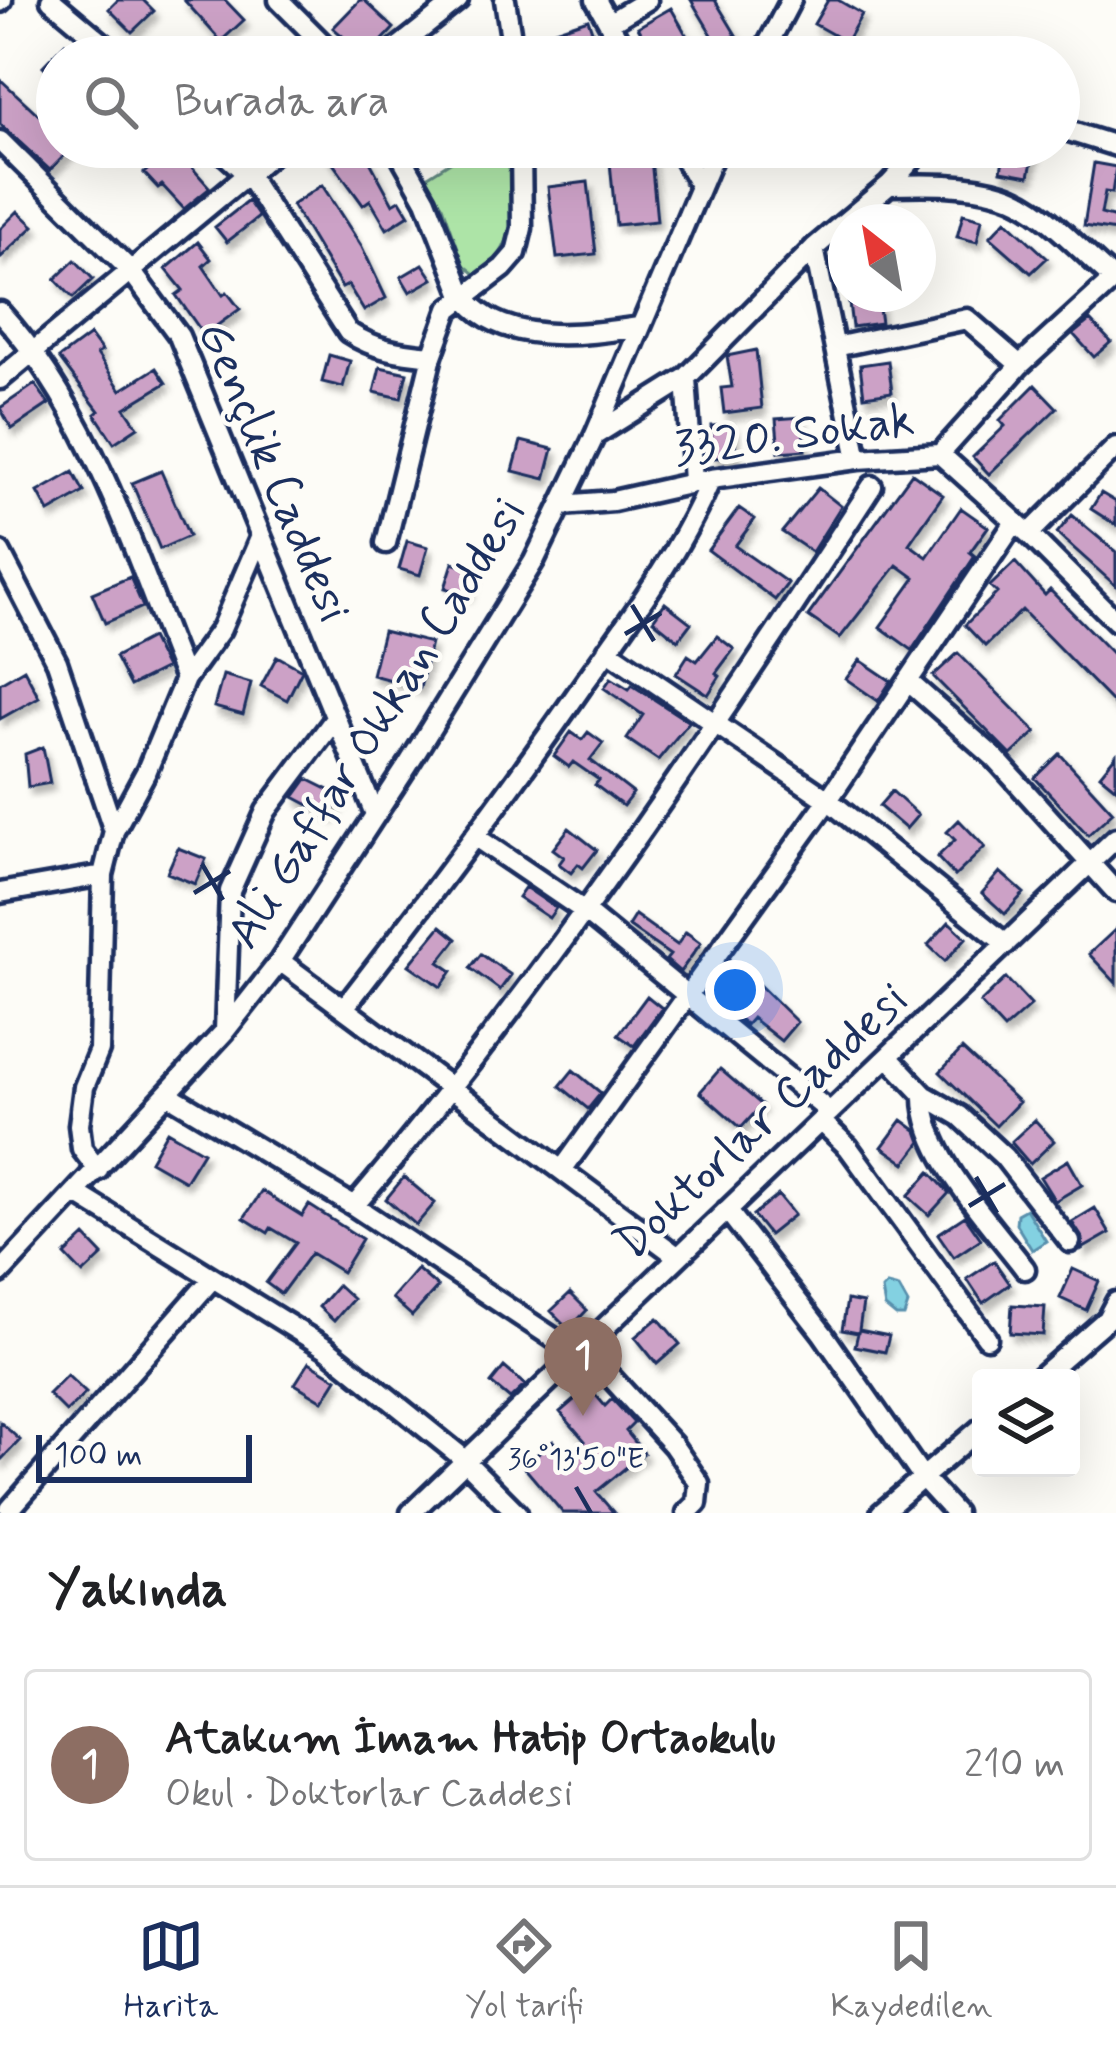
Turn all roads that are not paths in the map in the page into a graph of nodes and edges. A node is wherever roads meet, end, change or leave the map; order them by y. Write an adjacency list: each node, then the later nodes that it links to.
1 (51, 0): 9 (street)
2 (279, 0): 10 (street)
3 (458, 0): 11 (street)
4 (506, 0): 12 (street)
5 (596, 0): 8 (street)
6 (647, 0): 8 (street)
7 (791, 0): 14 (street)
8 (609, 23): 13 (street)
9 (94, 36)
10 (315, 36)
11 (413, 36)
12 (511, 36)
13 (616, 36)
14 (772, 36)
15 (1080, 135): 17 (street)
16 (0, 141): 29 (street, Gençlik Caddesi)
17 (1116, 146)
18 (240, 168): 25 (street)
19 (256, 168): 25 (street)
20 (408, 168): 31 (street)
21 (521, 168): 31 (street)
22 (689, 168): 27 (street)
23 (707, 168): 27 (street, Ali Gaffar Okkan Caddesi)
24 (904, 168): 26 (street)
25 (248, 175): 29 (street); 36 (street)
26 (889, 184): 28 (street); 30 (street)
27 (699, 185): 33 (street, Ali Gaffar Okkan Caddesi)
28 (814, 248): 34 (street); 38 (street)
29 (130, 271): 35 (street); 48 (street, Gençlik Caddesi)
30 (1114, 279): 37 (street)
31 (463, 295): 33 (street); 36 (street)
32 (0, 312): 35 (street)
33 (639, 327): 40 (street, Ali Gaffar Okkan Caddesi)
34 (835, 347): 37 (street); 43 (street)
35 (34, 349): 39 (street); 53 (street)
36 (432, 356): 49 (street)
37 (1020, 365): 42 (street)
38 (686, 378): 40 (street); 44 (street)
39 (0, 379)
40 (595, 435): 46 (street, Ali Gaffar Okkan Caddesi)
41 (1116, 447): 47 (street)
42 (940, 454): 43 (street, 3320. Sokak); 47 (street, 3320. Sokak)
43 (858, 459): 44 (street, 3320. Sokak)
44 (702, 480): 46 (street, 3320. Sokak); 52 (street)
45 (872, 486): 56 (street)
46 (562, 505): 58 (street, Ali Gaffar Okkan Caddesi)
47 (1022, 528): 51 (street, 3320. Sokak); 54 (street)
48 (260, 536): 53 (street); 55 (street, Gençlik Caddesi)
49 (386, 543)
50 (0, 552): 59 (street)
51 (1116, 621)
52 (608, 650): 56 (street); 60 (street)
53 (184, 680): 59 (street)
54 (910, 682): 57 (street); 62 (street)
55 (334, 720): 58 (street, Gençlik Caddesi); 71 (street)
56 (717, 721): 57 (street); 66 (street)
57 (829, 800): 67 (street); 69 (street)
58 (376, 814): 68 (street, Ali Gaffar Okkan Caddesi)
59 (114, 831): 63 (street)
60 (477, 838): 66 (street); 70 (street)
61 (1116, 838): 62 (street, Doktorlar Caddesi)
62 (1092, 861): 65 (street); 67 (street, Doktorlar Caddesi)
63 (103, 875): 64 (street); 77 (street)
64 (0, 892)
65 (1116, 892)
66 (583, 910): 69 (street); 73 (street)
67 (1006, 944): 72 (street, Doktorlar Caddesi)
68 (280, 961): 70 (street); 71 (street, Ali Gaffar Okkan Caddesi)
69 (684, 996): 76 (street); 78 (street)
70 (344, 1008): 73 (street)
71 (224, 1031): 74 (street, Ali Gaffar Okkan Caddesi)
72 (888, 1057): 75 (street); 76 (street, Doktorlar Caddesi)
73 (453, 1090): 78 (street); 80 (street)
74 (169, 1095): 77 (street, Ali Gaffar Okkan Caddesi); 80 (street)
75 (924, 1095): 82 (street); 84 (street)
76 (826, 1117): 81 (street, Doktorlar Caddesi); 88 (street)
77 (98, 1170): 79 (street, Ali Gaffar Okkan Caddesi)
78 (562, 1170): 83 (street)
79 (77, 1194): 85 (street, Ali Gaffar Okkan Caddesi); 86 (street)
80 (354, 1206): 89 (street)
81 (727, 1210): 83 (street, Doktorlar Caddesi); 93 (street)
82 (1070, 1242)
83 (677, 1256): 89 (street, Doktorlar Caddesi)
84 (1025, 1269)
85 (0, 1273)
86 (212, 1280): 92 (street); 94 (street)
87 (1116, 1302): 90 (street)
88 (987, 1338)
89 (575, 1353): 92 (street, Doktorlar Caddesi); 97 (street)
90 (1049, 1369)
91 (972, 1436): 93 (street)
92 (465, 1460): 95 (street, Doktorlar Caddesi); 96 (street)
93 (923, 1478): 98 (street); 99 (street)
94 (8, 1507)
95 (411, 1513)
96 (517, 1513)
97 (687, 1513)
98 (881, 1513)
99 (955, 1513)

